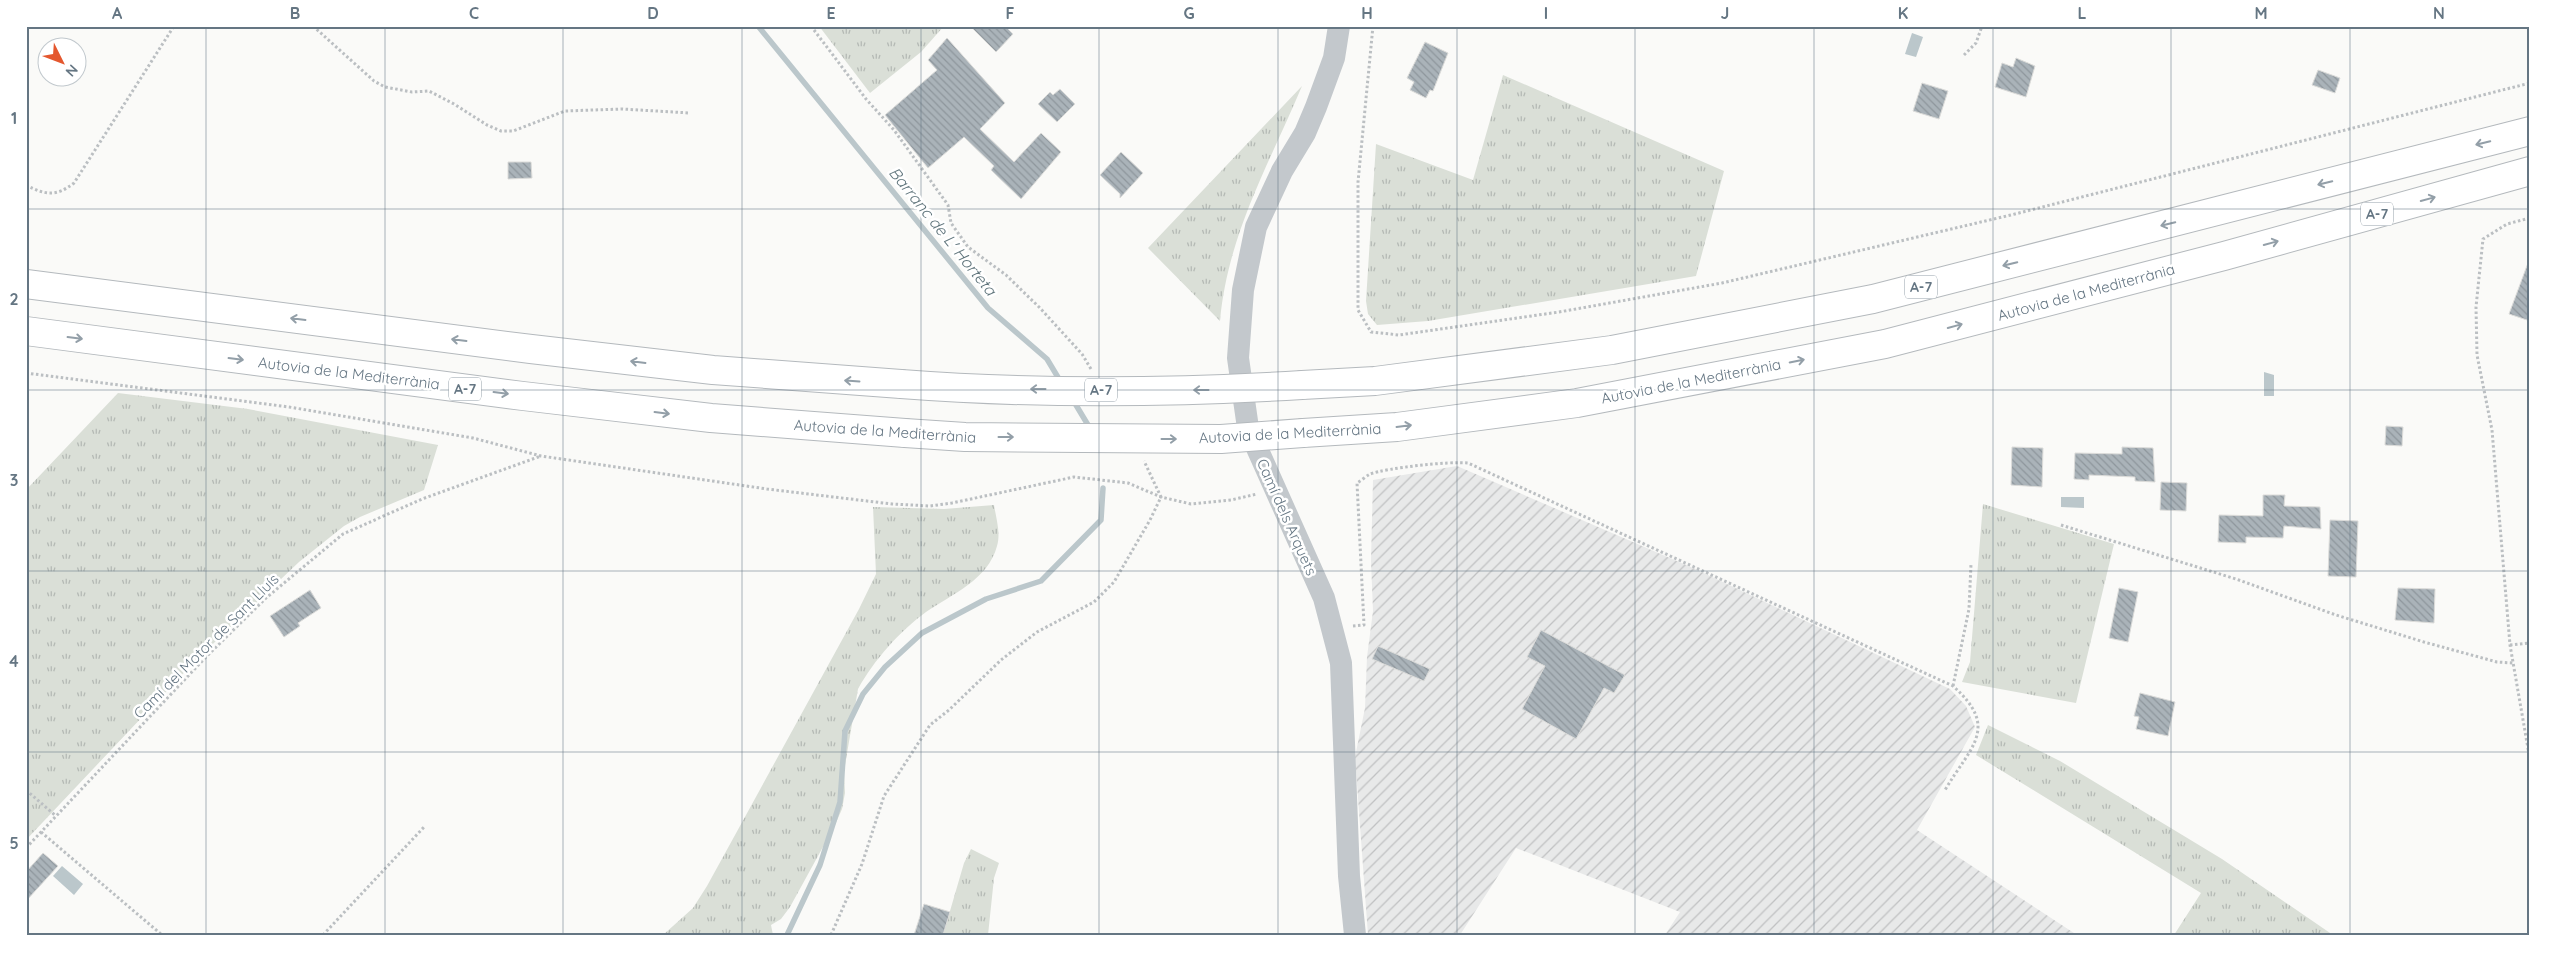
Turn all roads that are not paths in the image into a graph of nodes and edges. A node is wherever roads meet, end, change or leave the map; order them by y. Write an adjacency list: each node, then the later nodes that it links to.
1 (1339, 26): 6 (street, Camí dels Arquets)
2 (2530, 131): 4 (highway, A-7, one-way to 4, bridge)
3 (2530, 171): 5 (highway, Autovia de la Mediterrània / A-7, one-way to 3, bridge)
4 (26, 284)
5 (26, 331)
6 (1355, 935)

